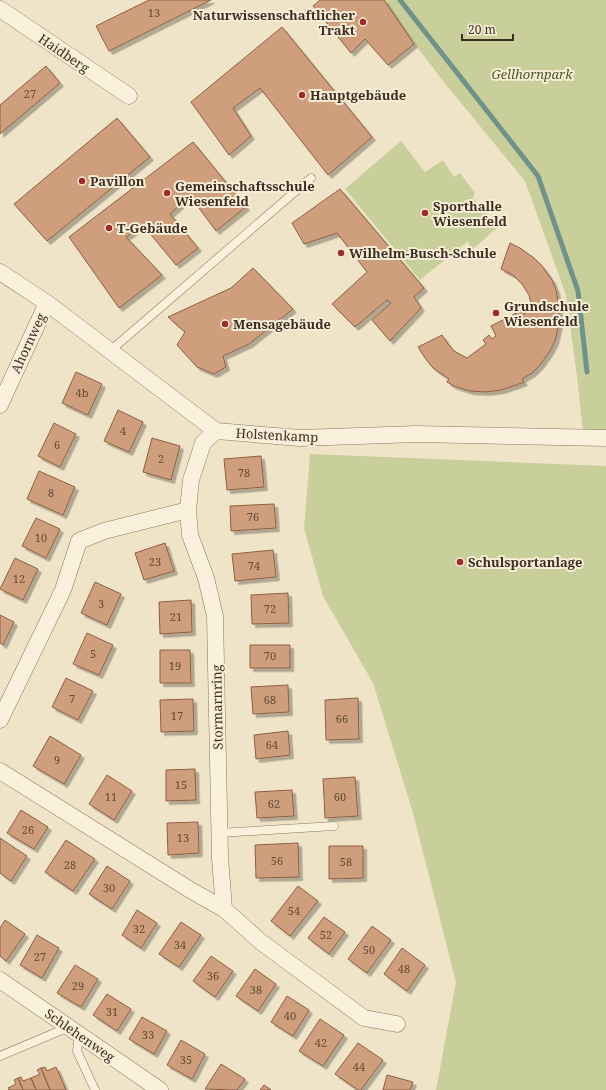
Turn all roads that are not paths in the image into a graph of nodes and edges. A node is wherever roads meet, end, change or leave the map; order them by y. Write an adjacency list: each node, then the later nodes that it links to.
1 (0, 9): 2 (street, Haidberg)
2 (129, 96)
3 (311, 178): 6 (lane)
4 (0, 272): 5 (street)
5 (47, 303): 6 (street); 7 (street, Ahornweg)
6 (110, 351): 8 (street)
7 (0, 405)
8 (216, 431): 9 (street, Holstenkamp); 10 (street, Stormarnring)
9 (606, 438)
10 (188, 510): 11 (street); 14 (street, Stormarnring)
11 (0, 720)
12 (0, 771): 15 (street)
13 (334, 826): 14 (lane)
14 (219, 833): 15 (street, Stormarnring)
15 (224, 909): 17 (street)
16 (0, 980): 18 (street, Schlehenweg)
17 (397, 1024)
18 (75, 1032): 19 (lane); 20 (lane); 21 (street, Schlehenweg)
19 (0, 1056)
20 (95, 1090)
21 (160, 1090)

